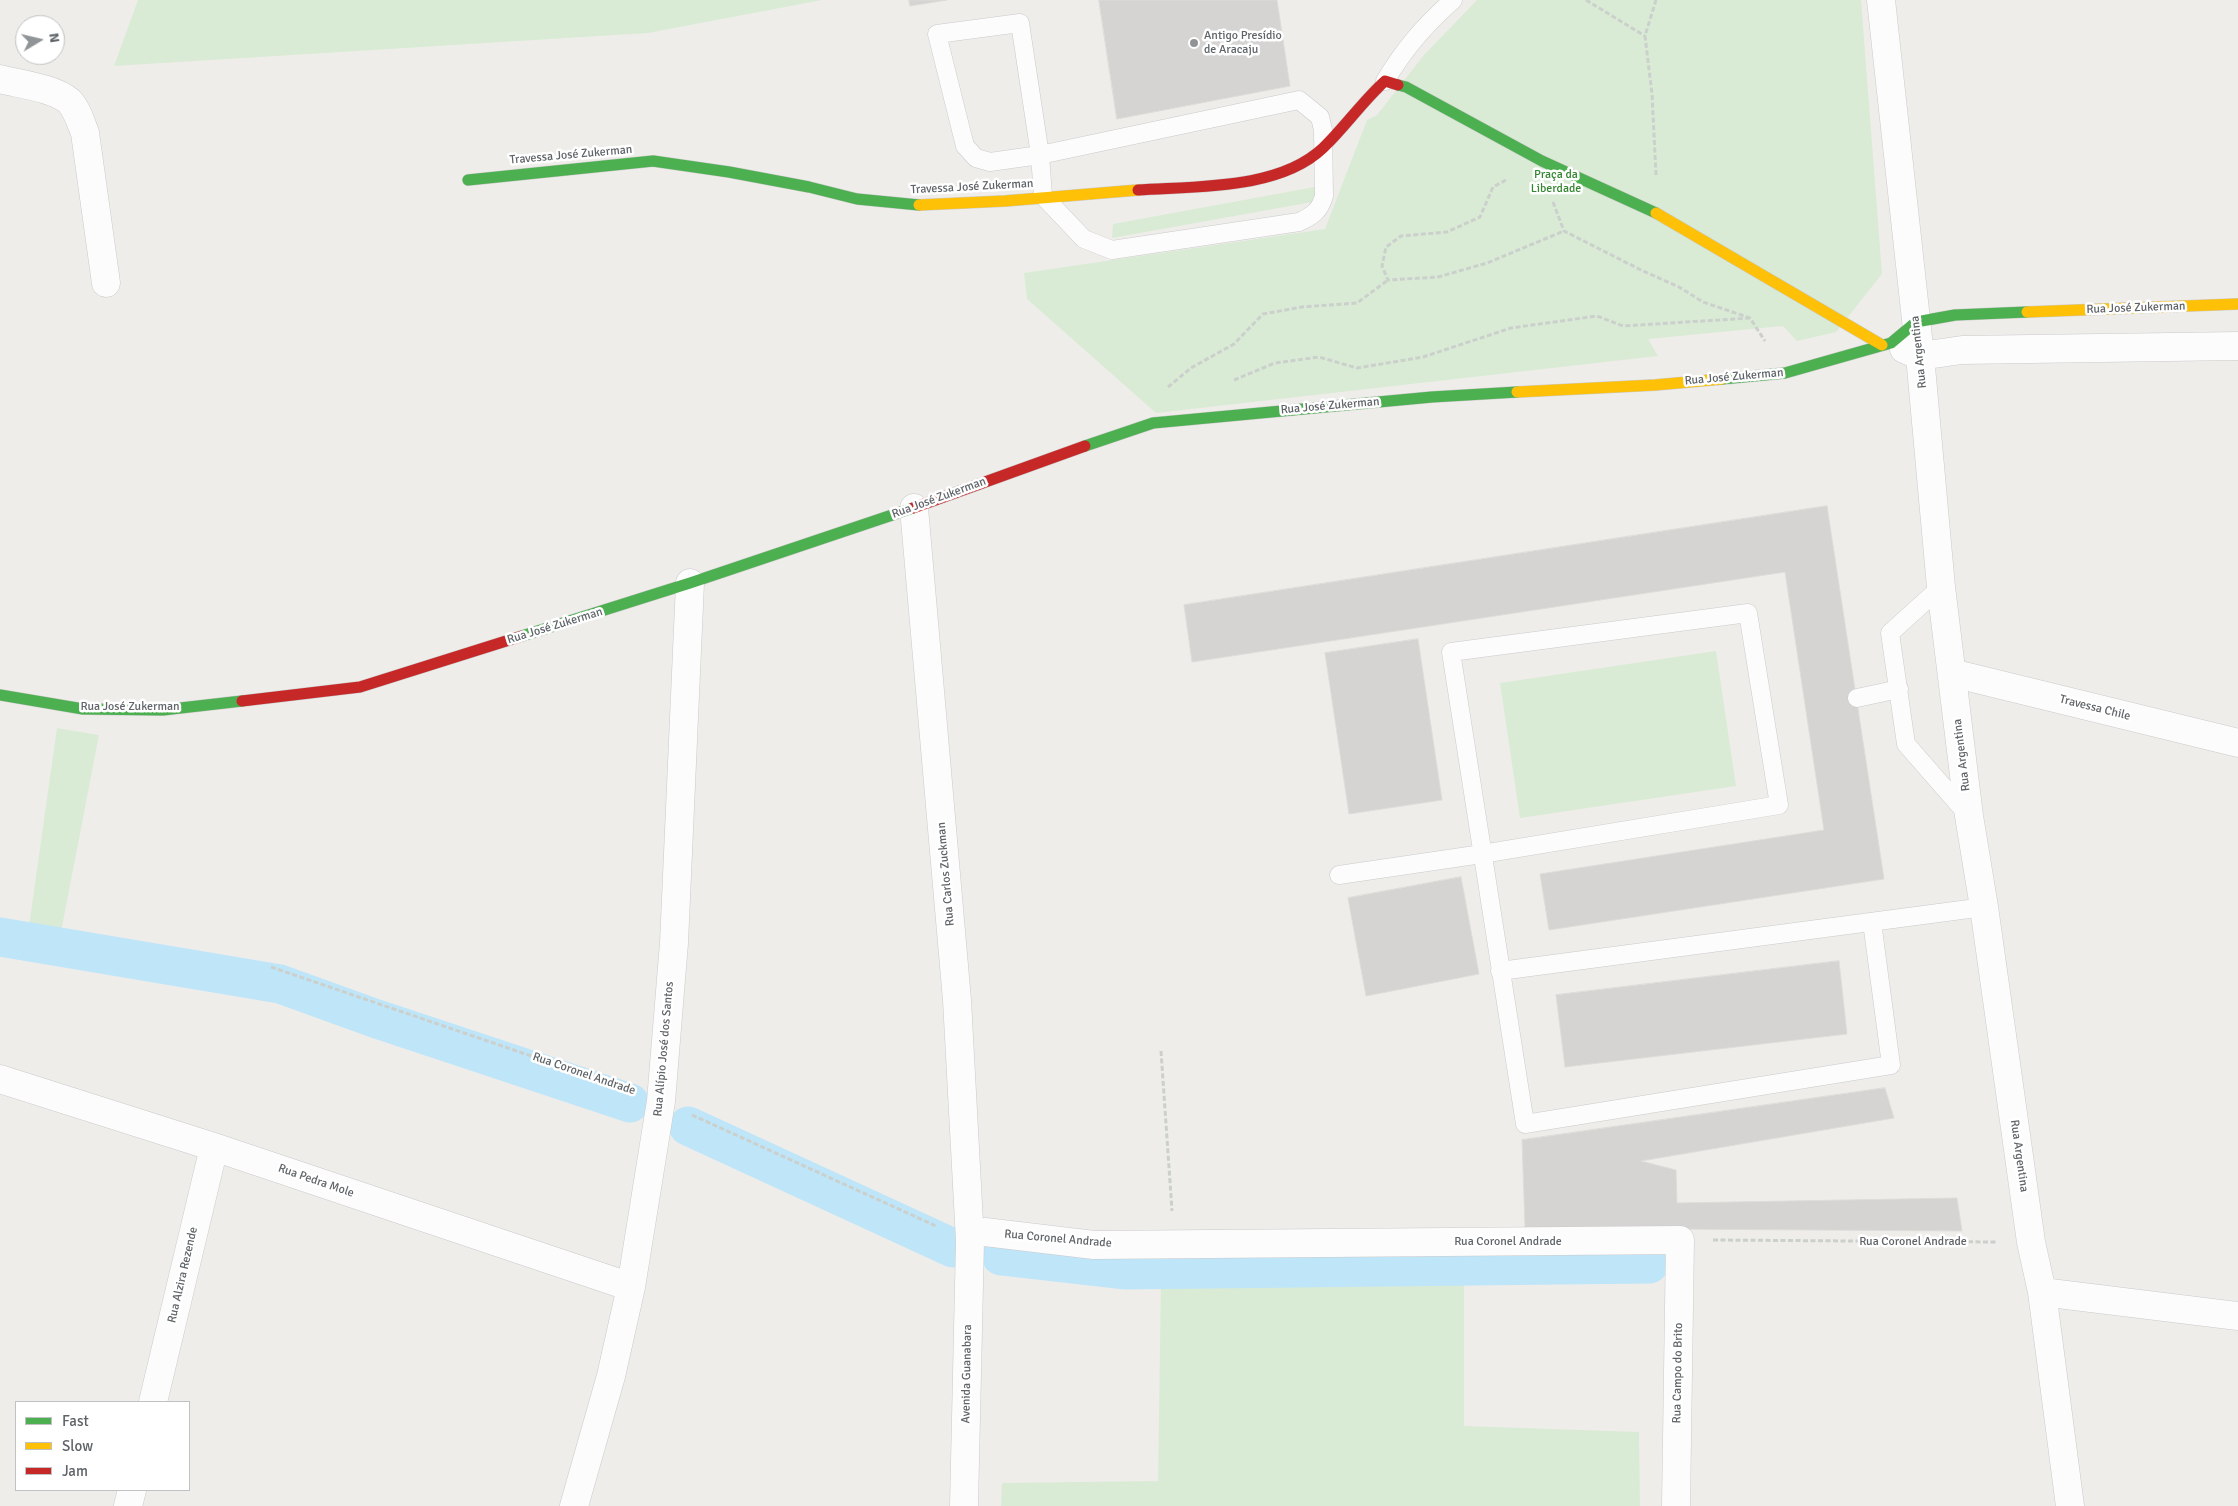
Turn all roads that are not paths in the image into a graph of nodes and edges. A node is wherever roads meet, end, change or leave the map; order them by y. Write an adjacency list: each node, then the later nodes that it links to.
1 (1453, 0): 4 (lane)
2 (1881, 0): 11 (street, Rua Argentina)
3 (0, 80): 9 (street)
4 (1385, 81): 5 (street, Travessa José Zukerman); 12 (street)
5 (1323, 148): 6 (lane); 8 (street, Travessa José Zukerman); 8 (lane)
6 (1040, 155): 6 (lane); 8 (lane)
7 (468, 180): 8 (street, Travessa José Zukerman)
8 (1043, 196)
9 (106, 282)
10 (2238, 304): 11 (street, Rua José Zukerman)
11 (1916, 322): 12 (street, Rua José Zukerman); 14 (street, Rua Argentina)
12 (1886, 344): 14 (street); 15 (street, Rua José Zukerman)
13 (2238, 346): 14 (street)
14 (1920, 356): 17 (street, Rua Argentina)
15 (914, 508): 16 (street, Rua José Zukerman); 31 (street, Rua Carlos Zuckman)
16 (690, 583): 20 (street, Rua José Zukerman); 33 (street, Rua Alípio José dos Santos)
17 (1941, 587): 18 (street, Rua Argentina); 19 (lane)
18 (1952, 673): 22 (street, Travessa Chile); 23 (street, Rua Argentina)
19 (1900, 689): 21 (lane); 23 (lane)
20 (0, 695)
21 (1856, 698)
22 (2238, 743)
23 (1969, 816): 26 (street, Rua Argentina)
24 (1482, 854): 24 (lane); 25 (lane); 28 (lane)
25 (1339, 875)
26 (1984, 908): 27 (lane); 34 (street, Rua Argentina)
27 (1872, 922): 28 (lane); 28 (lane)
28 (1500, 970)
29 (0, 1078): 30 (street, Rua Pedra Mole)
30 (214, 1147): 33 (street, Rua Pedra Mole); 36 (street, Rua Alzira Rezende)
31 (978, 1237): 32 (street, Rua Coronel Andrade); 40 (street, Avenida Guanabara)
32 (1680, 1240): 41 (street, Rua Campo do Brito)
33 (631, 1287): 39 (street, Rua Alípio José dos Santos)
34 (2042, 1292): 35 (street); 42 (street, Rua Argentina)
35 (2238, 1316)
36 (153, 1401)
37 (132, 1491): 38 (street)
38 (128, 1506)
39 (574, 1506)
40 (964, 1506)
41 (1676, 1506)
42 (2070, 1506)

